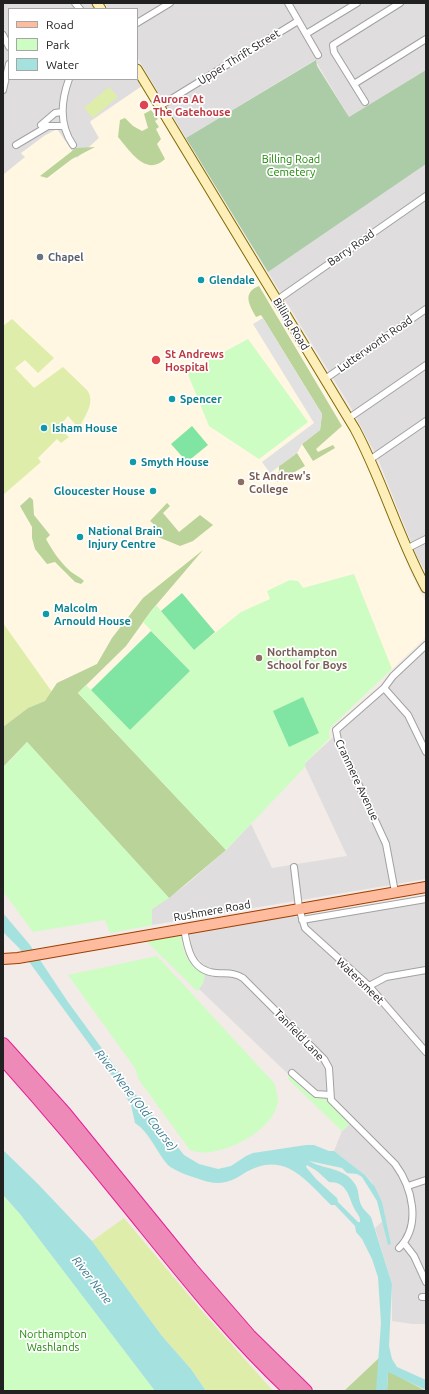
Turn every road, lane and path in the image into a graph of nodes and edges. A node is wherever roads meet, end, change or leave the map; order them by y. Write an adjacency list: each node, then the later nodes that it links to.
1 (170, 3): 6 (street)
2 (288, 3): 5 (street)
3 (357, 3): 7 (street)
4 (400, 3): 15 (street)
5 (298, 21): 7 (street); 18 (street, Upper Thrift Street)
6 (138, 22)
7 (306, 34): 11 (street)
8 (3, 35): 10 (street)
9 (426, 39): 15 (street)
10 (8, 45)
11 (318, 55)
12 (8, 68): 16 (street)
13 (138, 71): 18 (street, Billing Road)
14 (69, 80): 19 (street)
15 (354, 84): 17 (street)
16 (3, 90)
17 (364, 102)
18 (160, 106): 25 (street, Billing Road)
19 (62, 112): 20 (street); 21 (street)
20 (41, 125)
21 (64, 126): 22 (street); 23 (street)
22 (16, 145)
23 (73, 145)
24 (426, 196): 25 (street, Barry Road)
25 (277, 300): 28 (street, Billing Road)
26 (426, 309): 28 (street, Lutterworth Road)
27 (426, 365): 29 (street)
28 (325, 379): 29 (street, Billing Road)
29 (349, 418): 31 (street, Billing Road)
30 (426, 421): 31 (street)
31 (371, 459): 33 (street, Billing Road)
32 (426, 539): 33 (street)
33 (406, 550): 34 (street, Billing Road)
34 (426, 588)
35 (426, 645): 36 (street, Cranmere Avenue)
36 (384, 688): 37 (street); 40 (street, Cranmere Avenue)
37 (426, 752)
38 (294, 867): 42 (street, Watersmeet)
39 (426, 887): 40 (main road, Rushmere Road)
40 (395, 892): 42 (main road, Rushmere Road)
41 (426, 899): 43 (street)
42 (299, 908): 43 (street, Watersmeet); 44 (main road, Rushmere Road)
43 (302, 920): 47 (street, Watersmeet)
44 (184, 928): 45 (main road, Rushmere Road); 52 (street, Tanfield Lane)
45 (3, 959)
46 (426, 970): 47 (street)
47 (369, 986): 49 (street, Watersmeet)
48 (3, 1044): 57 (highway)
49 (426, 1052)
50 (3, 1059): 56 (highway)
51 (292, 1073): 52 (street)
52 (330, 1094): 54 (street)
53 (426, 1180): 54 (street)
54 (408, 1186): 55 (street)
55 (426, 1282)
56 (290, 1391)
57 (306, 1391)

